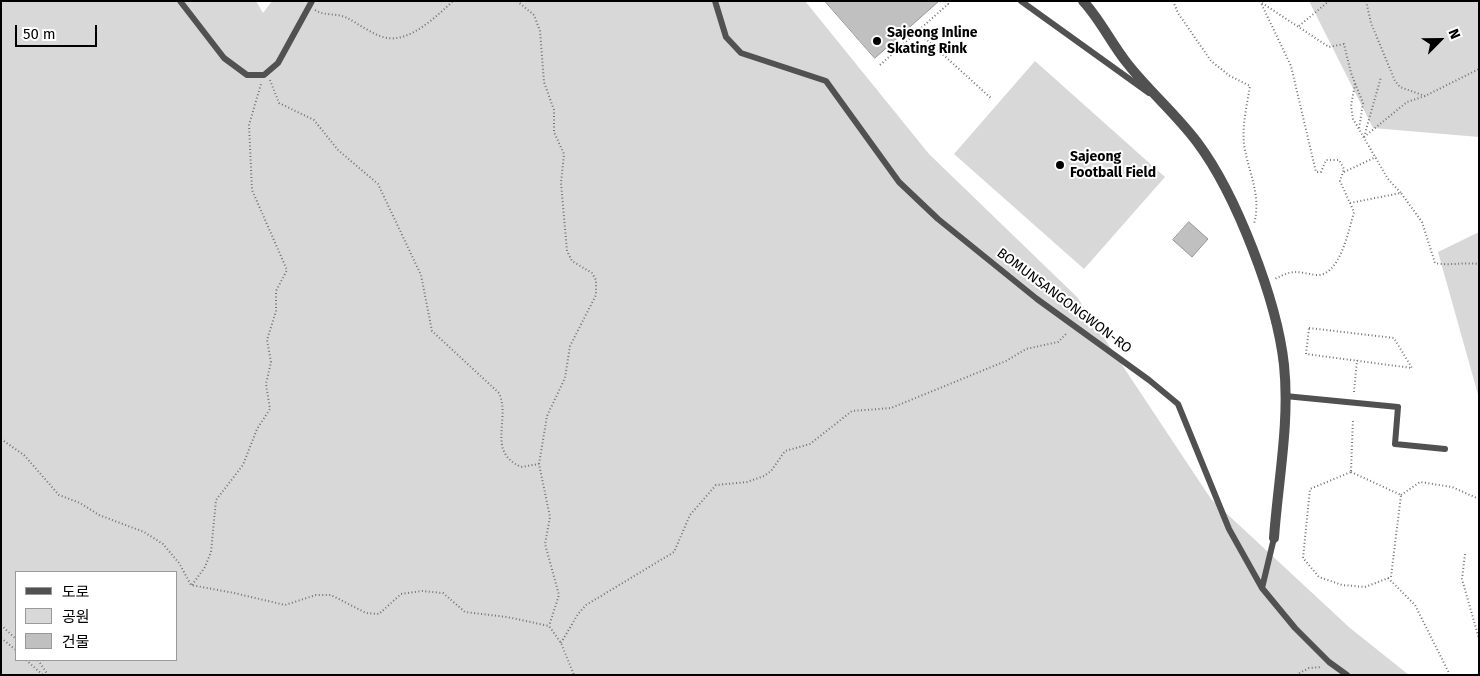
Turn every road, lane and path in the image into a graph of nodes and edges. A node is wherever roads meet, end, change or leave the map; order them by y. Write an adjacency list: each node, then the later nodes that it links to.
1 (180, 1): 17 (lane)
2 (453, 1): 12 (path)
3 (517, 1): 39 (path)
4 (715, 1): 32 (lane, BOMUNSANGONGWON-RO)
5 (945, 1): 14 (path)
6 (1021, 1): 22 (lane)
7 (1083, 1): 22 (street)
8 (1173, 1): 29 (path)
9 (1329, 1): 13 (path)
10 (1366, 1): 20 (path)
11 (1261, 2): 13 (path); 26 (path)
12 (310, 4): 17 (lane)
13 (1299, 26): 19 (path)
14 (917, 31): 15 (path); 21 (path)
15 (880, 64)
16 (1479, 69): 20 (path)
17 (266, 73): 39 (path); 46 (path)
18 (1381, 76): 24 (path)
19 (1355, 83): 23 (path); 23 (path)
20 (1426, 96): 24 (path)
21 (992, 99)
22 (1164, 104): 29 (street)
23 (1359, 129): 24 (path)
24 (1364, 137): 25 (path)
25 (1376, 157): 26 (path); 27 (path)
26 (1344, 172): 28 (path)
27 (1402, 193): 28 (path); 30 (path)
28 (1350, 203): 31 (path)
29 (1248, 240): 31 (street)
30 (1479, 264)
31 (1264, 284): 35 (street)
32 (1072, 325): 47 (lane, BOMUNSANGONGWON-RO); 53 (path)
33 (1357, 360): 33 (path); 34 (path)
34 (1354, 392)
35 (1285, 396): 38 (lane); 43 (street)
36 (1353, 419): 40 (path)
37 (1, 439): 46 (path)
38 (1445, 449)
39 (539, 464): 49 (path)
40 (1351, 472): 41 (path); 45 (path)
41 (1401, 494): 42 (path); 45 (path)
42 (1479, 499)
43 (1274, 538): 47 (lane)
44 (1465, 554): 52 (path)
45 (1388, 578): 63 (path)
46 (191, 585): 49 (path)
47 (1262, 588): 57 (lane, BOMUNSANGONGWON-RO)
48 (1, 625): 51 (path)
49 (550, 626): 53 (path)
50 (1, 638): 54 (path)
51 (15, 638)
52 (1479, 640)
53 (561, 643): 60 (path)
54 (15, 649)
55 (27, 661): 58 (path)
56 (39, 661): 59 (path)
57 (1335, 666): 61 (path); 62 (lane, BOMUNSANGONGWON-RO)
58 (43, 675)
59 (48, 675)
60 (574, 675)
61 (1296, 675)
62 (1347, 675)
63 (1450, 675)

